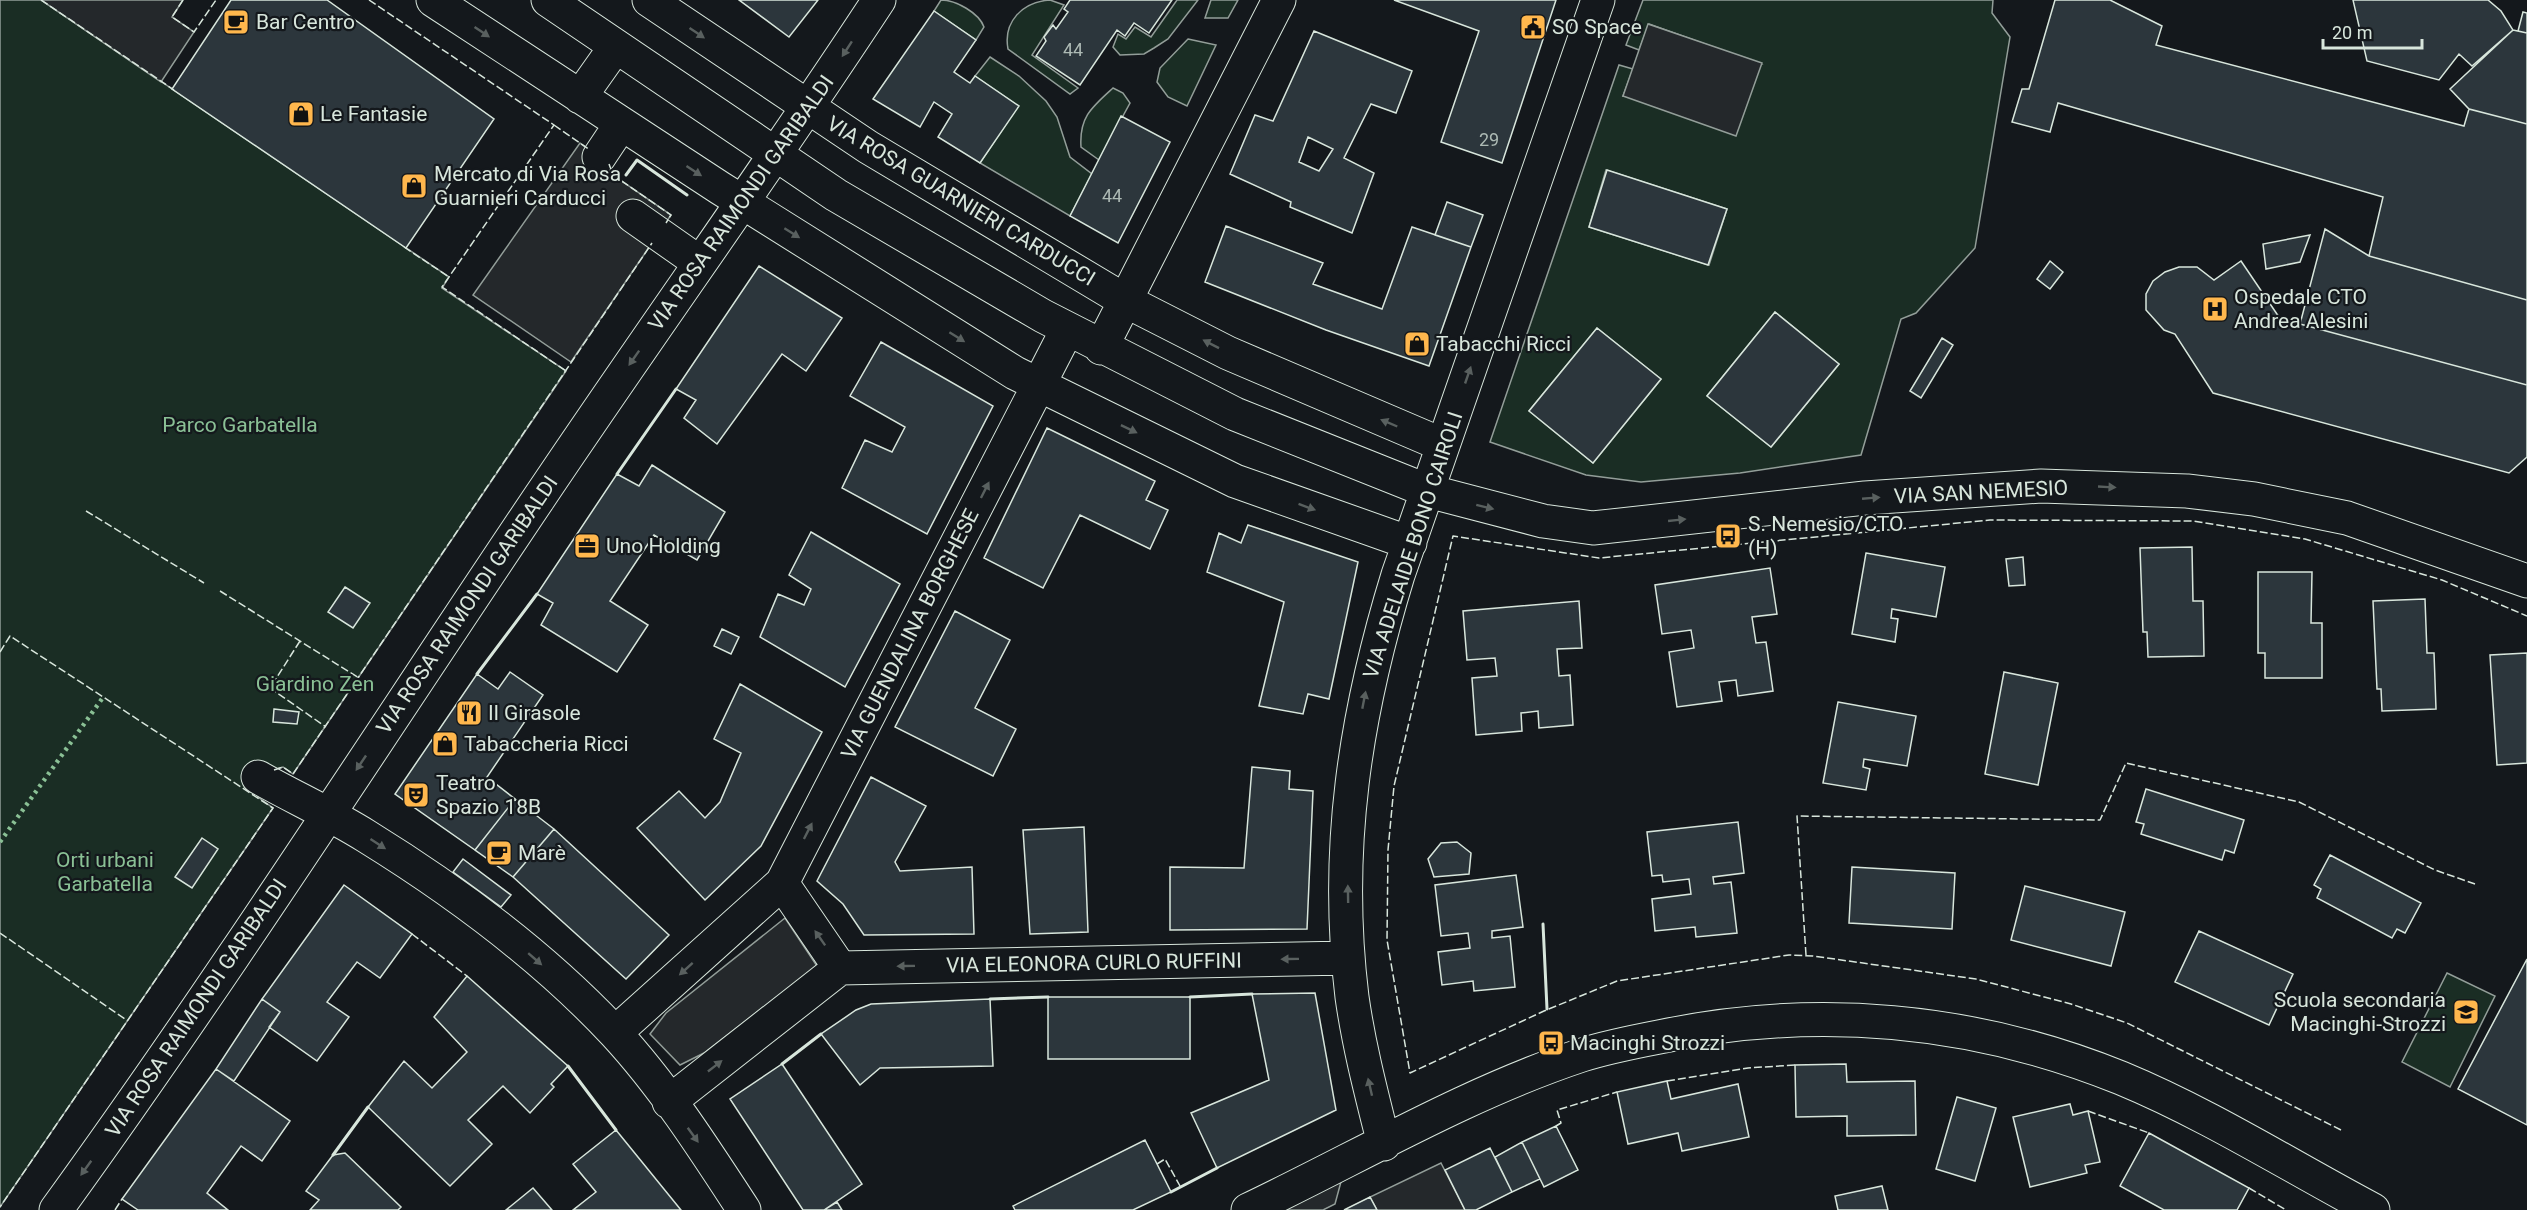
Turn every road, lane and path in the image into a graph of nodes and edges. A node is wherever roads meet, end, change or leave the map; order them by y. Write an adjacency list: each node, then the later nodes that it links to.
1 (433, 0): 8 (street, one-way to 8)
2 (548, 0): 7 (street)
3 (649, 0): 9 (street, VIA ROSA GUARNIERI CARDUCCI, one-way to 9)
4 (879, 0): 9 (street, VIA ROSA RAIMONDI GARIBALDI, one-way to 9)
5 (1279, 0): 16 (street)
6 (1599, 0): 20 (street, VIA ADELAIDE BONO CAIROLI, one-way to 6)
7 (616, 46): 8 (street); 11 (street)
8 (580, 97): 10 (street)
9 (808, 107): 11 (street, VIA ROSA RAIMONDI GARIBALDI); 16 (street, VIA ROSA GUARNIERI CARDUCCI)
10 (621, 124): 12 (street); 13 (street, one-way to 13)
11 (776, 155): 13 (street, VIA ROSA RAIMONDI GARIBALDI); 17 (street)
12 (599, 157)
13 (743, 201): 15 (street, VIA ROSA RAIMONDI GARIBALDI); 19 (street, one-way to 19)
14 (633, 216): 15 (street)
15 (700, 263): 25 (street, VIA ROSA RAIMONDI GARIBALDI, one-way to 25)
16 (1124, 300): 18 (street); 20 (street, VIA ROSA GUARNIERI CARDUCCI, one-way to 16)
17 (1067, 330): 18 (street); 19 (street)
18 (1101, 348): 21 (street)
19 (1039, 385): 22 (street, one-way to 22); 26 (street, VIA GUENDALINA BORGHESE, one-way to 19)
20 (1443, 445): 21 (street, VIA ADELAIDE BONO CAIROLI)
21 (1428, 491): 22 (street, VIA ADELAIDE BONO CAIROLI); 23 (street, VIA SAN NEMESIO, one-way to 23)
22 (1410, 543): 27 (street, VIA ADELAIDE BONO CAIROLI, one-way to 22)
23 (2527, 582)
24 (258, 777): 25 (street)
25 (328, 814): 29 (street, one-way to 29); 32 (street, VIA ROSA RAIMONDI GARIBALDI, one-way to 32)
26 (782, 883): 28 (street, one-way to 26); 29 (street, one-way to 29)
27 (1348, 958): 28 (street, VIA ELEONORA CURLO RUFFINI, one-way to 28); 31 (street, VIA ADELAIDE BONO CAIROLI, one-way to 27)
28 (840, 968): 30 (street, one-way to 28)
29 (615, 1033): 30 (street)
30 (669, 1102): 33 (street, one-way to 33)
31 (1384, 1144): 34 (street); 35 (street)
32 (56, 1210)
33 (744, 1210)
34 (1248, 1210)
35 (2373, 1210)

